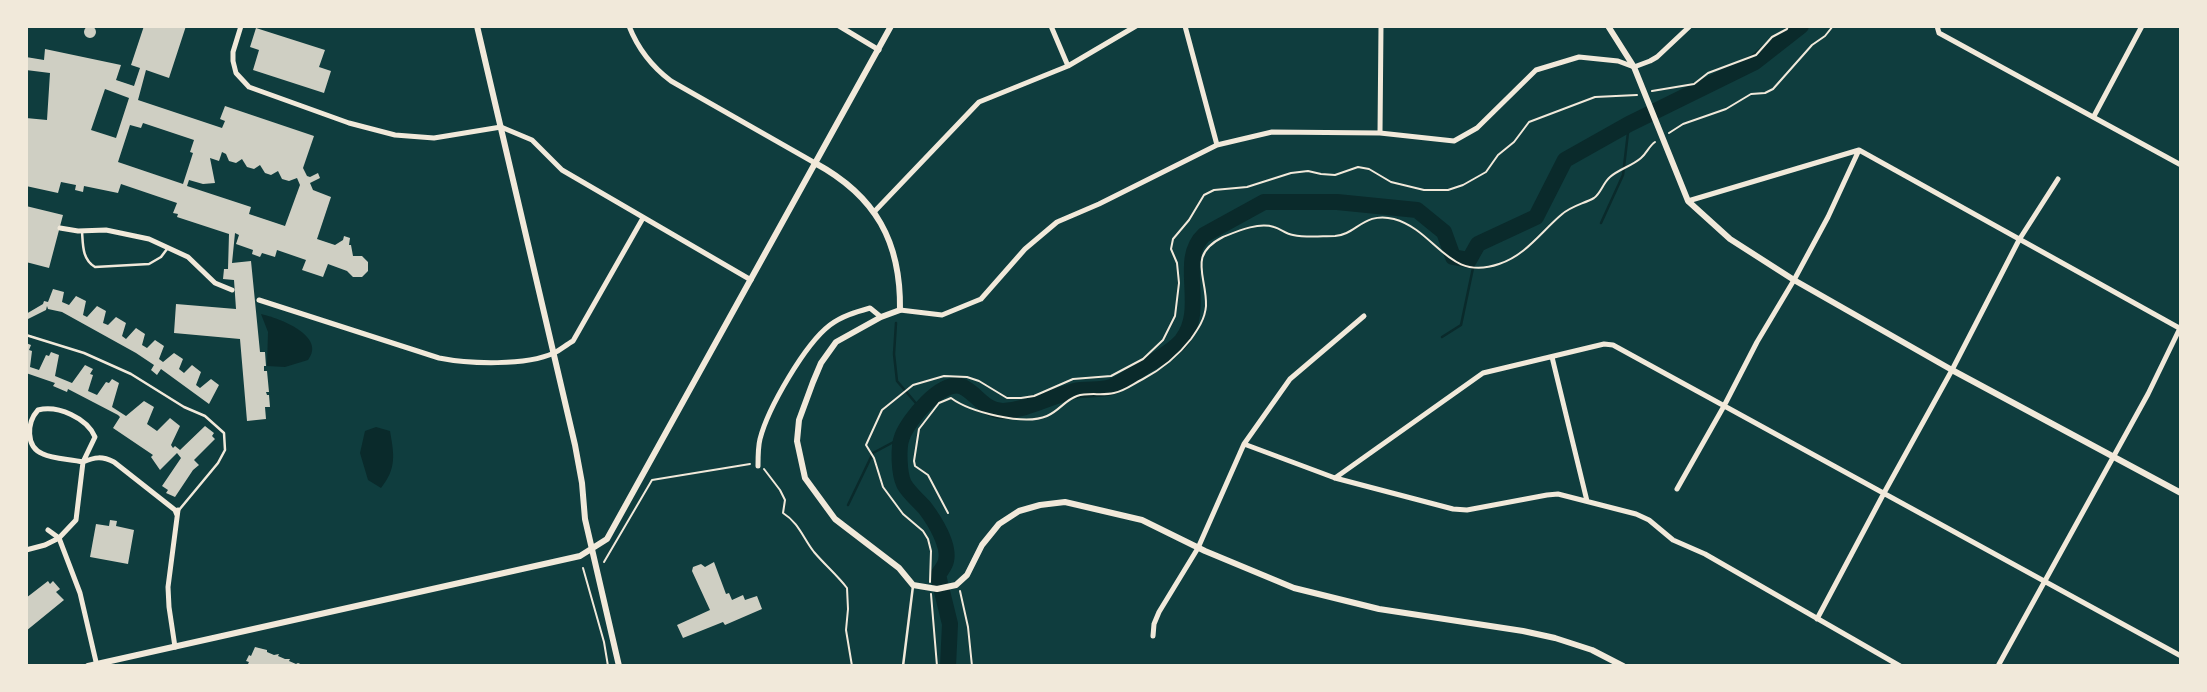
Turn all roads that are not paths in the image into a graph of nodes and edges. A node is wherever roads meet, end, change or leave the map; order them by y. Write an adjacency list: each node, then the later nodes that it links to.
1 (241, 26): 18 (street)
2 (477, 26): 18 (street)
3 (629, 26): 22 (street)
4 (839, 26): 14 (street)
5 (891, 26): 14 (street)
6 (1051, 26): 15 (street)
7 (1136, 26): 15 (street)
8 (1185, 26): 20 (street)
9 (1381, 26): 19 (street)
10 (1608, 26): 16 (street)
11 (1690, 26): 16 (street)
12 (1937, 26): 17 (street)
13 (2142, 26): 17 (street)
14 (879, 50): 22 (street)
15 (1068, 66): 26 (street)
16 (1634, 66): 19 (street); 25 (street)
17 (2094, 116): 23 (street)
18 (502, 127): 27 (street); 41 (street)
19 (1380, 133): 20 (street)
20 (1217, 145): 36 (street)
21 (1859, 150): 25 (street); 30 (street); 33 (street)
22 (815, 163): 26 (street); 32 (street)
23 (2181, 165)
24 (2058, 179): 30 (street)
25 (1688, 201): 33 (street)
26 (874, 212): 36 (street)
27 (643, 218): 32 (street); 41 (street)
28 (60, 228): 29 (street)
29 (82, 230): 31 (street); 31 (lane)
30 (2019, 240): 39 (street); 43 (street)
31 (168, 247): 34 (street)
32 (751, 280): 58 (street)
33 (1794, 280): 43 (street); 44 (street)
34 (232, 290)
35 (259, 300): 41 (street)
36 (900, 310): 38 (street)
37 (1364, 316): 45 (street)
38 (881, 317): 48 (street); 61 (street)
39 (2180, 328): 46 (street)
40 (26, 335): 54 (lane)
41 (554, 353): 58 (street)
42 (1552, 357): 44 (street); 49 (street); 53 (street)
43 (1952, 370): 46 (street); 51 (street)
44 (1724, 407): 50 (street); 51 (street)
45 (1244, 444): 49 (street); 57 (street)
46 (2113, 457): 52 (street); 60 (street)
47 (83, 462): 47 (street); 54 (street); 56 (street)
48 (758, 466)
49 (1335, 478): 53 (street)
50 (1677, 489)
51 (1884, 493): 60 (street); 62 (street)
52 (2181, 493)
53 (1587, 501): 62 (street)
54 (178, 514): 64 (street)
55 (48, 530): 56 (street)
56 (59, 538): 59 (street); 66 (street)
57 (1198, 548): 61 (street); 63 (street); 70 (street)
58 (592, 549): 64 (street); 68 (street)
59 (26, 550)
60 (2044, 583): 65 (street); 72 (street)
61 (916, 586): 69 (lane)
62 (1817, 619): 71 (street)
63 (1153, 636)
64 (175, 646): 66 (street)
65 (2181, 656)
66 (96, 665): 67 (street)
67 (88, 666)
68 (619, 666)
69 (903, 666)
70 (1623, 666)
71 (1900, 666)
72 (1998, 666)

